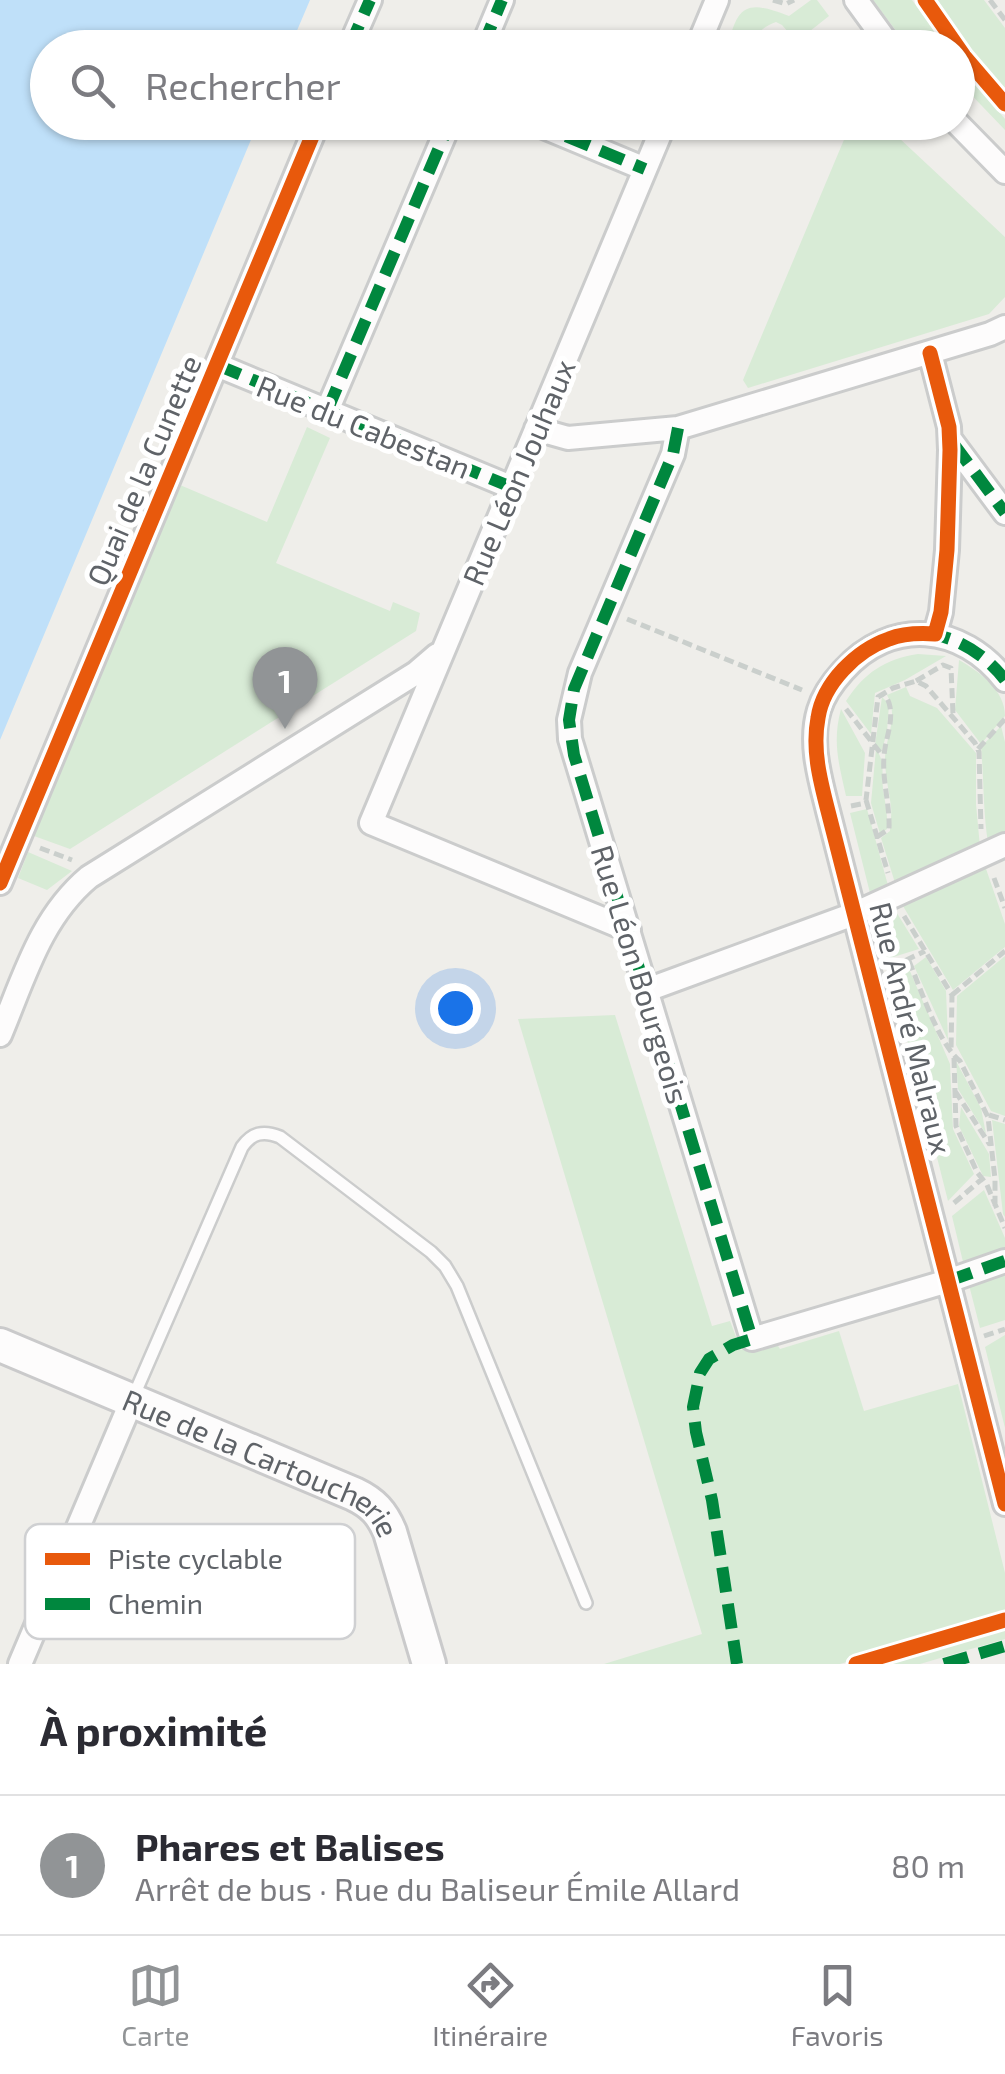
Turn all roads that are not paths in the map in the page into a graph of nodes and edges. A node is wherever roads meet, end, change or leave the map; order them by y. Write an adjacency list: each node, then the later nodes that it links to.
1 (370, 0): 5 (street)
2 (502, 0): 6 (street)
3 (717, 0): 7 (street)
4 (856, 1): 8 (street)
5 (357, 30)
6 (490, 30)
7 (704, 30)
8 (878, 30)
9 (310, 140): 18 (street, Quai de la Cunette)
10 (442, 140): 19 (street)
11 (575, 140): 14 (street)
12 (658, 140): 14 (street, Rue Léon Jouhaux)
13 (974, 140): 15 (street)
14 (646, 170): 21 (street, Rue Léon Jouhaux)
15 (1005, 172)
16 (1005, 328): 17 (street)
17 (930, 352): 20 (street); 22 (street)
18 (216, 366): 19 (street, Rue du Cabestan); 29 (street, Quai de la Cunette)
19 (327, 411): 23 (street, Rue du Cabestan)
20 (678, 428): 21 (street); 31 (street, Rue Léon Bourgeois)
21 (536, 429): 23 (street, Rue Léon Jouhaux)
22 (950, 439): 24 (street); 25 (street)
23 (511, 487): 26 (street, Rue Léon Jouhaux)
24 (1005, 513)
25 (935, 634): 27 (street); 30 (street, Rue André Malraux)
26 (444, 647): 31 (street, Rue Léon Jouhaux); 33 (street)
27 (1005, 680)
28 (996, 849): 30 (street)
29 (0, 883)
30 (854, 914): 32 (street); 35 (street, Rue André Malraux)
31 (628, 930): 32 (street, Rue Léon Bourgeois)
32 (647, 990): 35 (street, Rue Léon Bourgeois)
33 (0, 1035)
34 (1005, 1261): 35 (street)
35 (948, 1281): 38 (street, Rue André Malraux)
36 (0, 1344): 37 (street, Rue de la Cartoucherie)
37 (132, 1400): 39 (street); 40 (lane); 43 (street, Rue de la Cartoucherie)
38 (1005, 1504)
39 (79, 1524)
40 (586, 1604)
41 (31, 1639): 42 (street)
42 (20, 1664)
43 (429, 1664)

